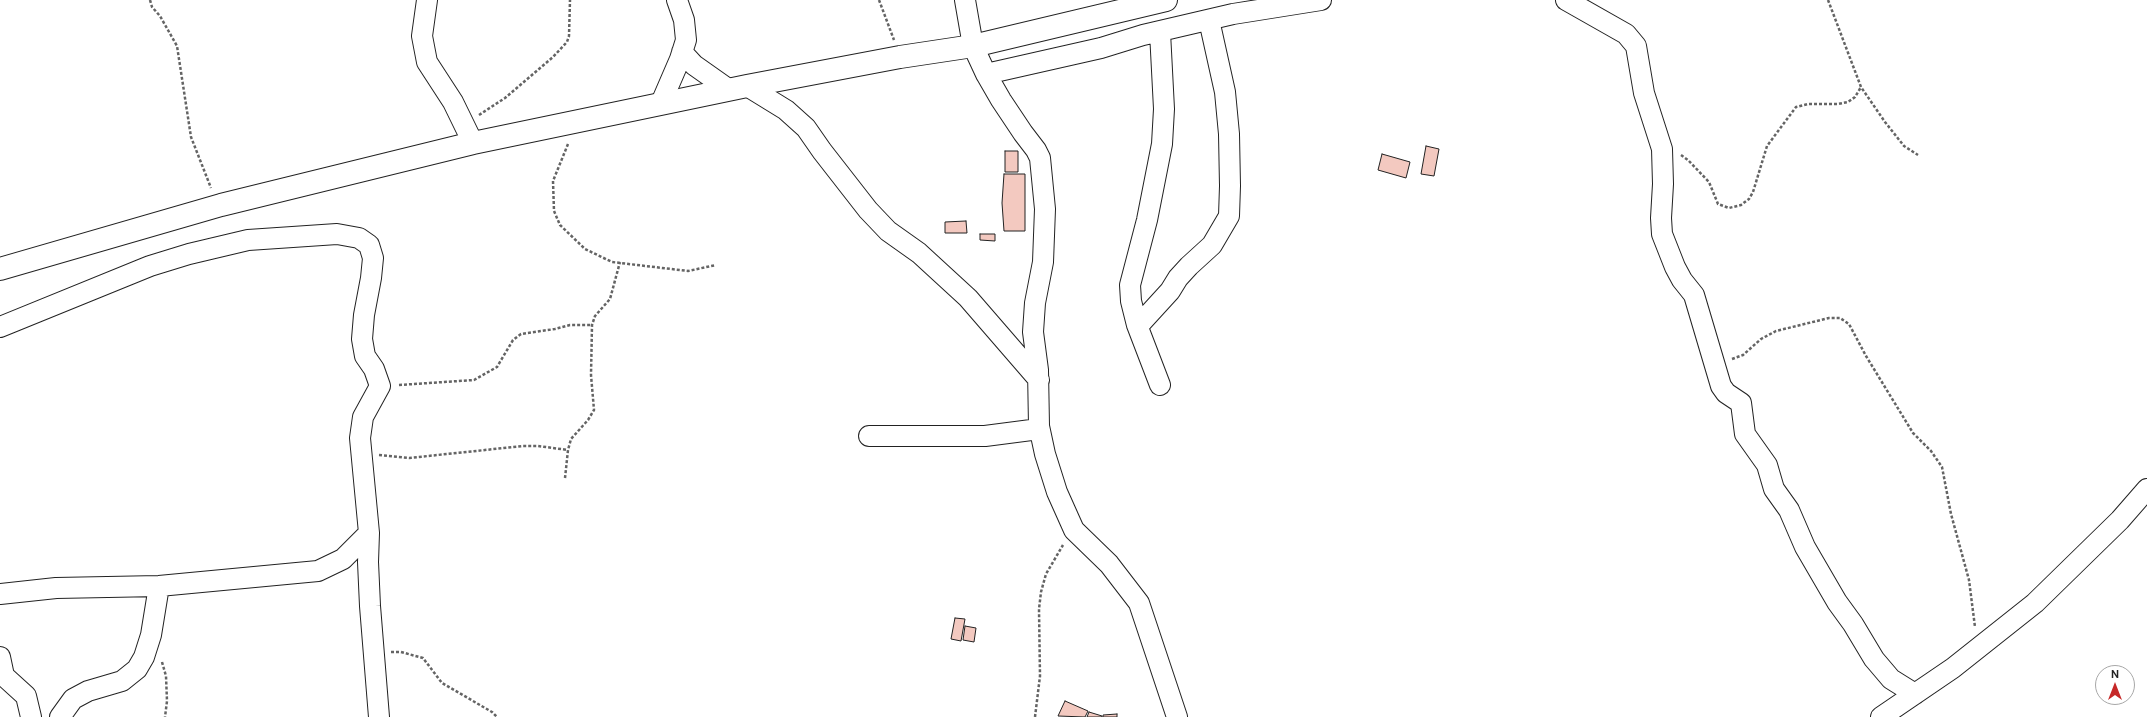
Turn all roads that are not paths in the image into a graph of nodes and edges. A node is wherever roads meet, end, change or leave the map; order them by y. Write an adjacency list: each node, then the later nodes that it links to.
1 (427, 0): 14 (street)
2 (677, 0): 10 (street)
3 (965, 0): 9 (street)
4 (1166, 0): 9 (main road)
5 (1321, 0): 7 (street)
6 (1566, 0): 27 (street)
7 (1209, 20): 8 (street); 16 (street)
8 (1160, 32): 11 (street); 16 (street)
9 (973, 46): 11 (street); 12 (main road)
10 (682, 52): 12 (street); 13 (street)
11 (986, 74): 18 (street)
12 (737, 88): 13 (main road); 18 (street)
13 (661, 103): 14 (main road)
14 (468, 134): 15 (main road)
15 (0, 269)
16 (1138, 326): 19 (street)
17 (0, 327): 23 (street)
18 (1038, 380): 20 (street)
19 (1160, 385)
20 (1039, 430): 21 (street); 31 (street)
21 (869, 436)
22 (2147, 489): 27 (street)
23 (369, 533): 24 (street); 30 (street)
24 (158, 586): 25 (street); 29 (street)
25 (0, 594)
26 (0, 657): 28 (street)
27 (1915, 694): 32 (street)
28 (31, 717)
29 (60, 717)
30 (378, 717)
31 (1177, 717)
32 (1881, 717)

